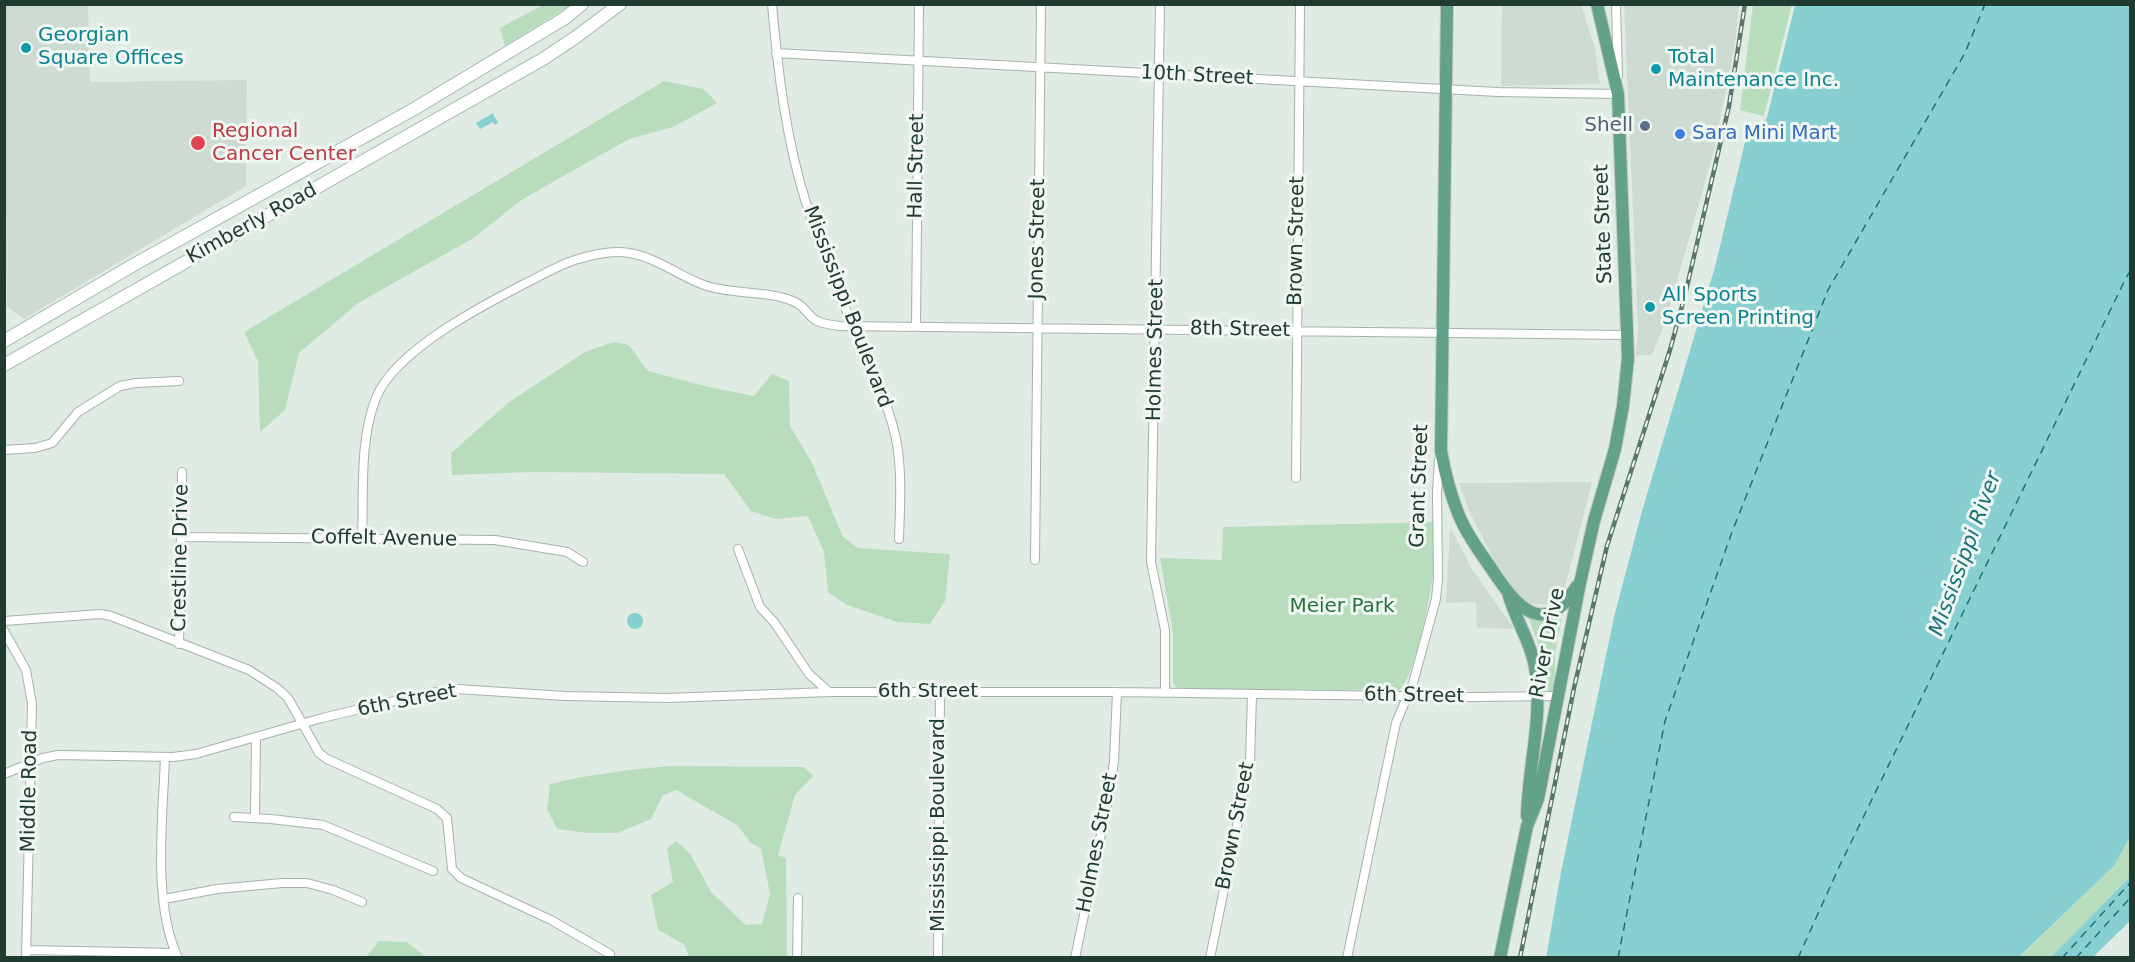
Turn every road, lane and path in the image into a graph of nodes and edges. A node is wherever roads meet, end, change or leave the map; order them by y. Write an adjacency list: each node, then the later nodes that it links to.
1 (582, 4): 25 (main road, Kimberly Road)
2 (620, 4): 26 (main road, Kimberly Road)
3 (772, 4): 11 (street, Mississippi Boulevard)
4 (920, 4): 12 (street, Hall Street)
5 (1041, 4): 13 (street, Jones Street)
6 (1160, 4): 14 (street, Holmes Street)
7 (1300, 4): 15 (street, Brown Street)
8 (1447, 4): 16 (main road, Grant Street)
9 (1597, 4): 17 (main road)
10 (1616, 4): 17 (street, State Street)
11 (776, 53): 12 (street, 10th Street); 18 (street, Mississippi Boulevard)
12 (918, 61): 13 (street, 10th Street); 19 (street, Hall Street)
13 (1040, 67): 14 (street, 10th Street); 20 (street, Jones Street)
14 (1160, 74): 15 (street, 10th Street); 21 (street, Holmes Street)
15 (1299, 81): 16 (street, 10th Street); 22 (street, Brown Street)
16 (1446, 89): 17 (street, 10th Street); 23 (main road, Grant Street)
17 (1618, 94): 24 (main road, State Street)
18 (853, 326): 19 (street, 8th Street); 33 (street, 8th Street); 34 (street, Mississippi Boulevard)
19 (916, 327): 20 (street, 8th Street)
20 (1037, 328): 21 (street, 8th Street); 36 (street, Jones Street)
21 (1156, 329): 22 (street, 8th Street); 46 (street, Holmes Street)
22 (1296, 331): 23 (street, 8th Street); 31 (street, Brown Street)
23 (1443, 333): 24 (street, 8th Street); 28 (main road, Grant Street)
24 (1628, 334): 38 (main road, River Drive)
25 (4, 341)
26 (4, 365)
27 (179, 381): 29 (street)
28 (1442, 416): 39 (main road); 48 (street, Grant Street)
29 (4, 450)
30 (182, 472): 32 (street, Crestline Drive)
31 (1296, 478)
32 (181, 537): 33 (street, Coffelt Avenue); 42 (street, Crestline Drive)
33 (362, 538): 37 (street, Coffelt Avenue)
34 (899, 539)
35 (738, 549): 43 (street)
36 (1035, 560)
37 (583, 562)
38 (1580, 583): 39 (main road); 50 (main road, River Drive)
39 (1507, 592): 49 (main road)
40 (4, 621): 42 (street)
41 (4, 631): 54 (street, Middle Road)
42 (179, 644): 51 (street)
43 (829, 692): 44 (street, 6th Street); 51 (street, 6th Street)
44 (940, 692): 45 (street, 6th Street); 67 (street, Mississippi Boulevard)
45 (1117, 693): 46 (street, 6th Street); 68 (street, Holmes Street)
46 (1165, 693): 47 (street, 6th Street)
47 (1252, 694): 48 (street, 6th Street); 69 (street, Brown Street)
48 (1406, 696): 49 (street, 6th Street); 70 (street, Grant Street)
49 (1538, 696): 50 (street, 6th Street); 58 (main road)
50 (1558, 696): 58 (main road, River Drive)
51 (302, 724): 52 (street, 6th Street); 64 (street)
52 (256, 737): 53 (street, 6th Street); 57 (street)
53 (165, 756): 54 (street, 6th Street); 61 (street)
54 (31, 764): 55 (street, 6th Street); 63 (street, Middle Road)
55 (4, 774)
56 (234, 817): 57 (street)
57 (255, 818): 59 (street)
58 (1527, 826): 71 (main road, River Drive)
59 (433, 871)
60 (798, 898): 66 (street)
61 (164, 899): 62 (street); 65 (street)
62 (362, 902)
63 (26, 954): 65 (street)
64 (610, 954)
65 (177, 955)
66 (798, 957)
67 (939, 957)
68 (1075, 957)
69 (1210, 957)
70 (1347, 957)
71 (1500, 957)

